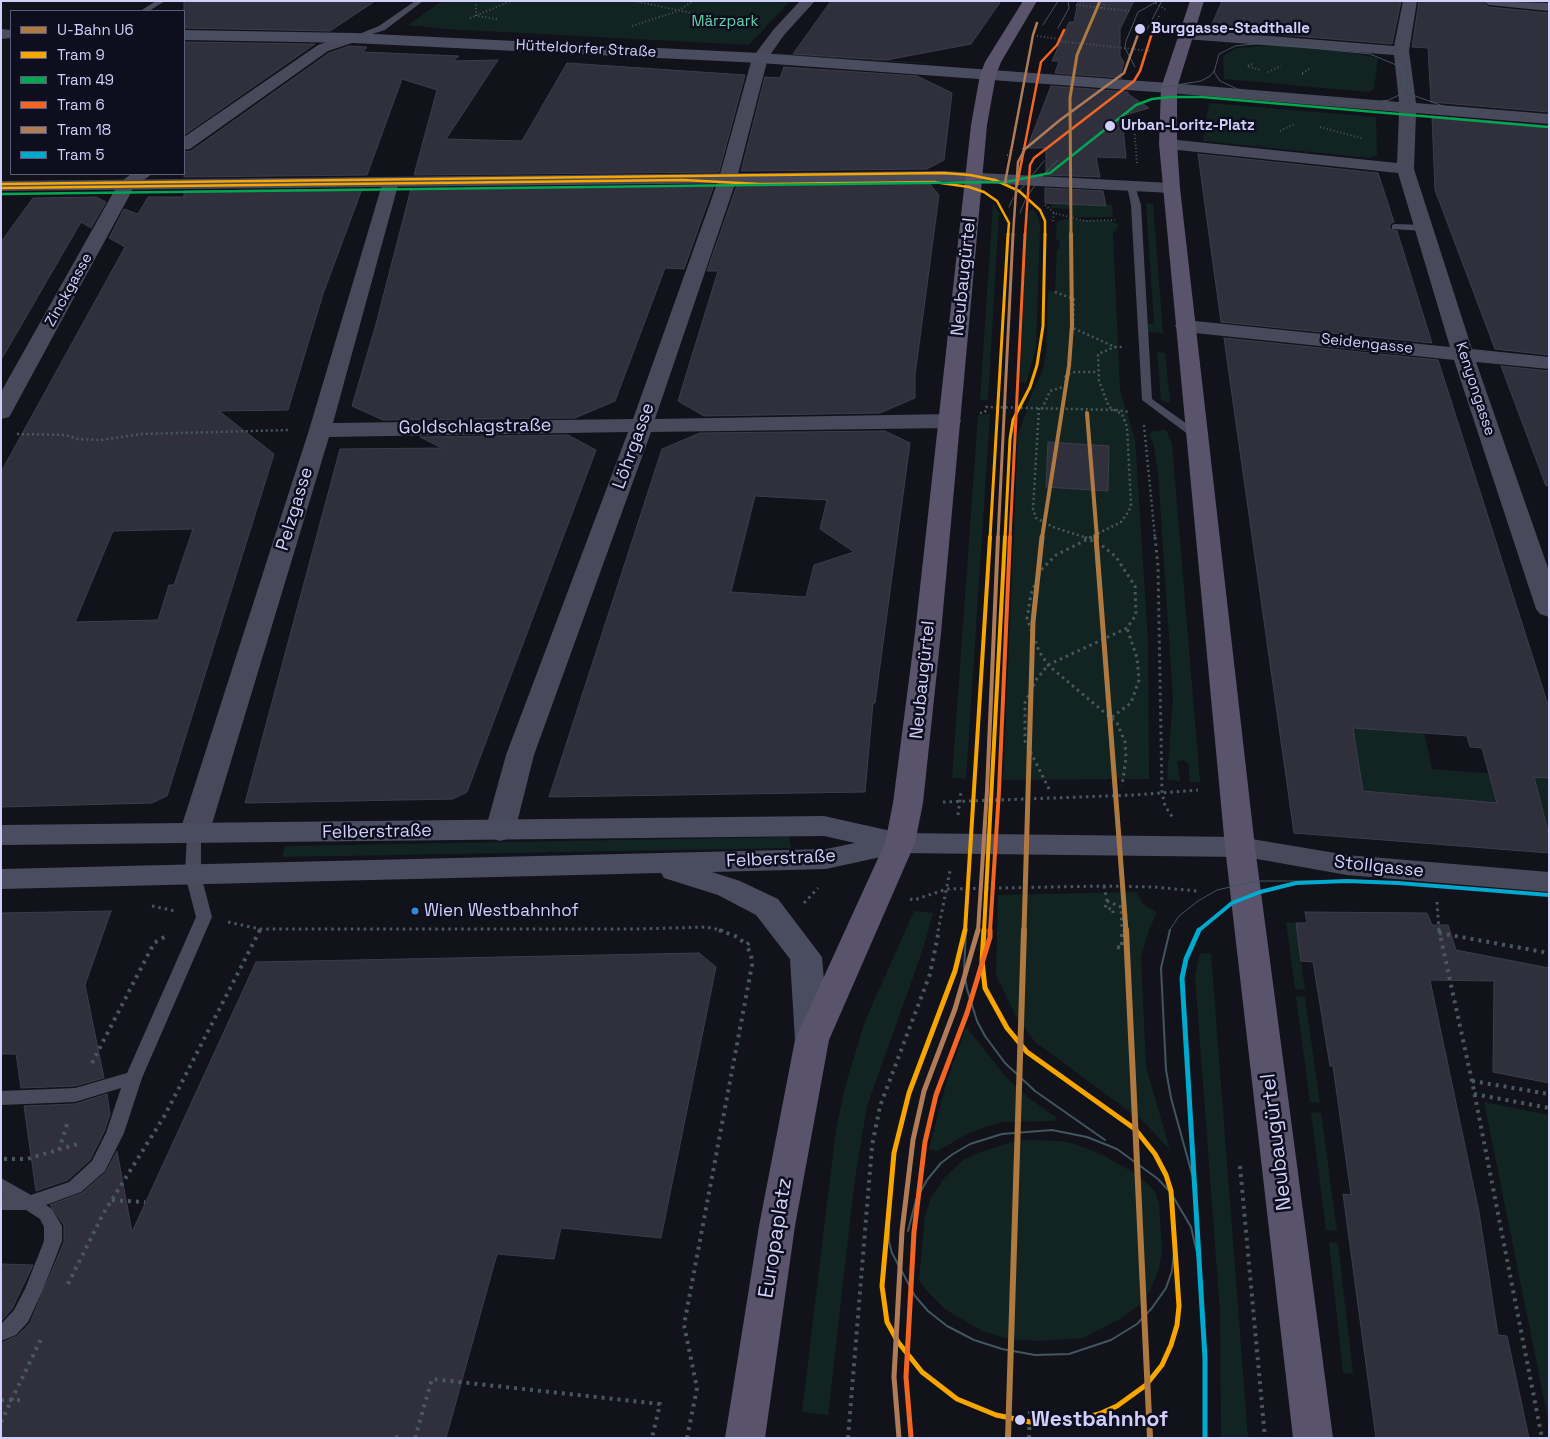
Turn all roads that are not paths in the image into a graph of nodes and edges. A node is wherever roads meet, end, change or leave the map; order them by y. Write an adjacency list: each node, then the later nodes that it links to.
1 (162, 1): 9 (lane)
2 (420, 1): 12 (lane)
3 (808, 1): 14 (street)
4 (1030, 1): 15 (main road, Neubaugürtel)
5 (1197, 1): 10 (main road, Neubaugürtel)
6 (1410, 1): 13 (street)
7 (1489, 1): 8 (street)
8 (1549, 7)
9 (146, 10)
10 (1185, 34): 13 (street); 16 (main road, Neubaugürtel)
11 (185, 35): 12 (main road, Hütteldorfer Straße)
12 (352, 38): 14 (main road, Hütteldorfer Straße); 19 (street)
13 (1401, 51): 17 (street)
14 (760, 58): 15 (main road, Hütteldorfer Straße); 22 (street, Löhrgasse)
15 (988, 75): 16 (main road); 23 (main road, Neubaugürtel)
16 (1169, 88): 17 (street); 20 (main road, Neubaugürtel)
17 (1408, 106): 18 (street); 21 (street)
18 (1549, 119)
19 (185, 144)
20 (1168, 144): 21 (street); 28 (main road, Neubaugürtel)
21 (1405, 169): 30 (street, Kenyongasse)
22 (728, 178): 23 (street); 25 (street); 36 (street, Löhrgasse)
23 (973, 178): 27 (street); 35 (main road, Neubaugürtel)
24 (135, 179): 25 (street); 26 (street); 34 (street, Zinckgasse)
25 (390, 182): 37 (street, Pelzgasse)
26 (1, 186)
27 (1131, 186): 28 (street); 38 (lane)
28 (1171, 188): 31 (main road, Neubaugürtel)
29 (1395, 227): 30 (lane)
30 (1424, 228): 32 (street, Kenyongasse)
31 (1185, 326): 32 (street, Seidengasse); 38 (main road, Neubaugürtel)
32 (1464, 354): 33 (street, Seidengasse); 39 (street, Kenyongasse)
33 (1549, 363)
34 (1, 412)
35 (950, 421): 36 (street, Goldschlagstraße); 43 (main road, Neubaugürtel)
36 (642, 425): 37 (street, Goldschlagstraße); 40 (street, Löhrgasse)
37 (320, 430): 41 (street, Pelzgasse)
38 (1197, 436): 44 (main road, Neubaugürtel)
39 (1549, 608)
40 (500, 831): 41 (main road, Felberstraße); 43 (main road, Felberstraße)
41 (194, 834): 42 (main road, Felberstraße); 46 (lane)
42 (1, 835)
43 (900, 843): 44 (main road); 45 (main road, Felberstraße); 49 (main road, Europaplatz)
44 (1240, 847): 48 (street, Stollgasse); 57 (main road, Neubaugürtel)
45 (652, 864): 46 (main road, Felberstraße); 49 (main road, Europaplatz)
46 (193, 875): 47 (main road, Felberstraße); 50 (lane)
47 (1, 879)
48 (1549, 882)
49 (812, 1040): 56 (main road, Europaplatz)
50 (133, 1078): 51 (lane); 54 (lane)
51 (1, 1098)
52 (1, 1184): 54 (lane)
53 (1, 1203): 54 (lane)
54 (29, 1203): 55 (lane)
55 (1, 1333)
56 (745, 1438)
57 (1313, 1438)

